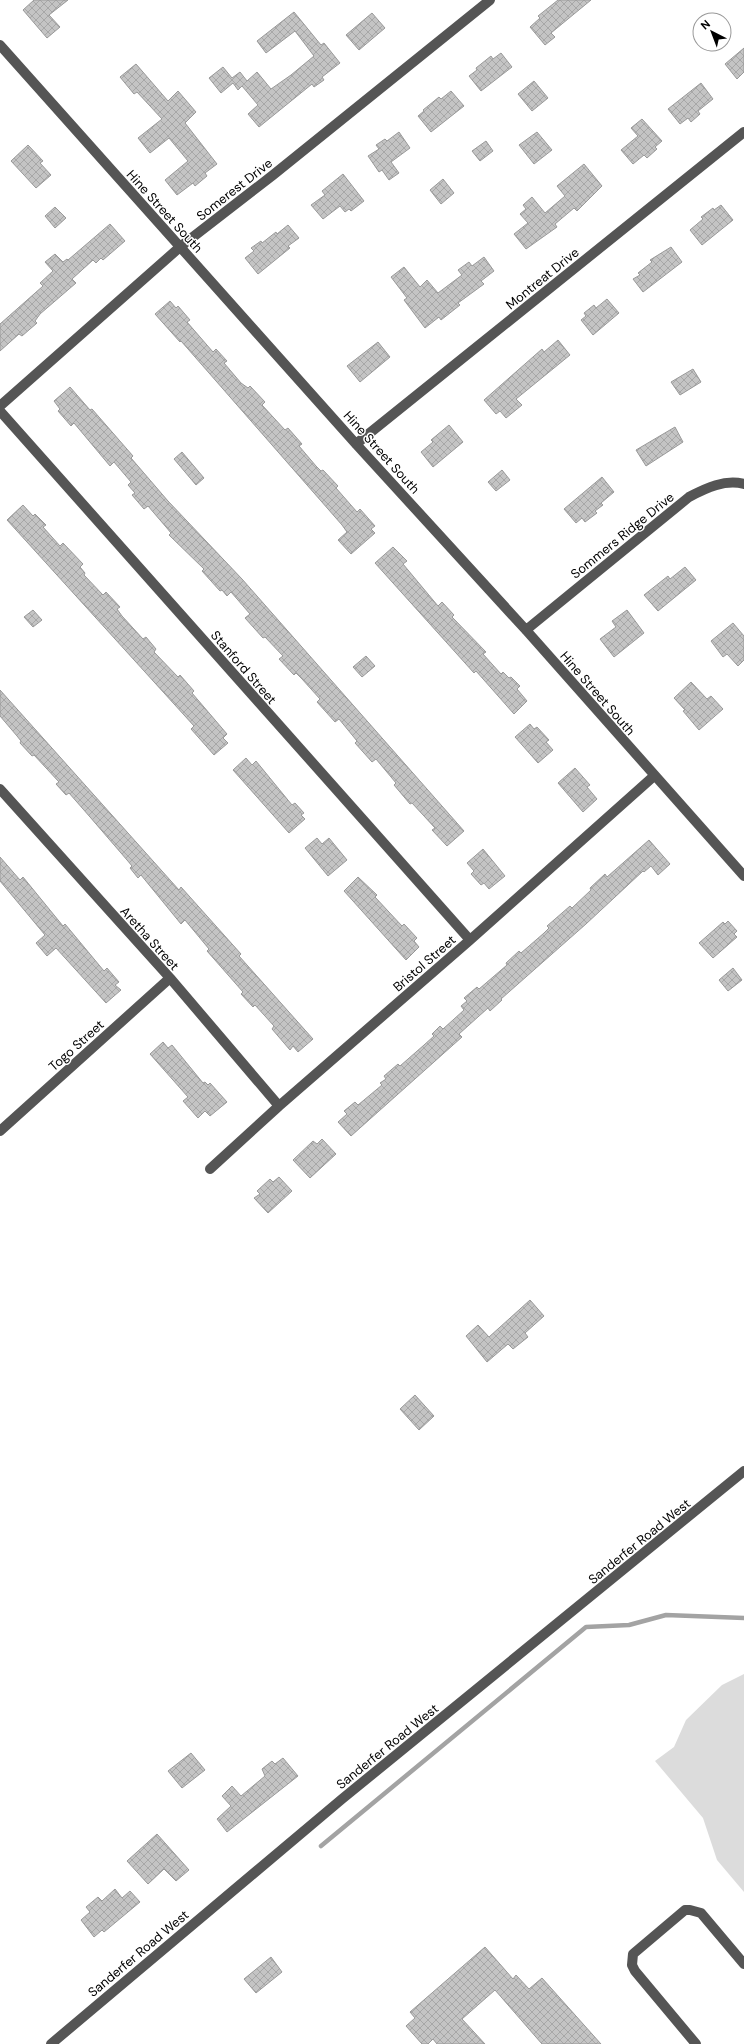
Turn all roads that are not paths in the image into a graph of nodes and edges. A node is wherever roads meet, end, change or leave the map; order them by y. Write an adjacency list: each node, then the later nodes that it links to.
1 (490, 0): 4 (street, Somerest Drive)
2 (0, 45): 4 (street, Hine Street South)
3 (744, 132): 7 (street, Montreat Drive)
4 (180, 247): 5 (street, Somerest Drive); 7 (street, Hine Street South)
5 (0, 406)
6 (0, 411): 13 (street, Stanford Street)
7 (356, 444): 9 (street, Hine Street South)
8 (744, 484): 9 (street, Sommers Ridge Drive)
9 (526, 630): 10 (street, Hine Street South)
10 (654, 776): 12 (street, Hine Street South); 13 (street, Bristol Street)
11 (0, 789): 14 (street, Aretha Street)
12 (744, 876)
13 (470, 940): 15 (street, Bristol Street)
14 (170, 978): 15 (street, Aretha Street); 16 (street, Togo Street)
15 (279, 1106): 17 (street, Bristol Street)
16 (0, 1131)
17 (210, 1169)
18 (744, 1472): 20 (street, Sanderfer Road West)
19 (744, 1964): 21 (street)
20 (50, 2044)
21 (696, 2044)

